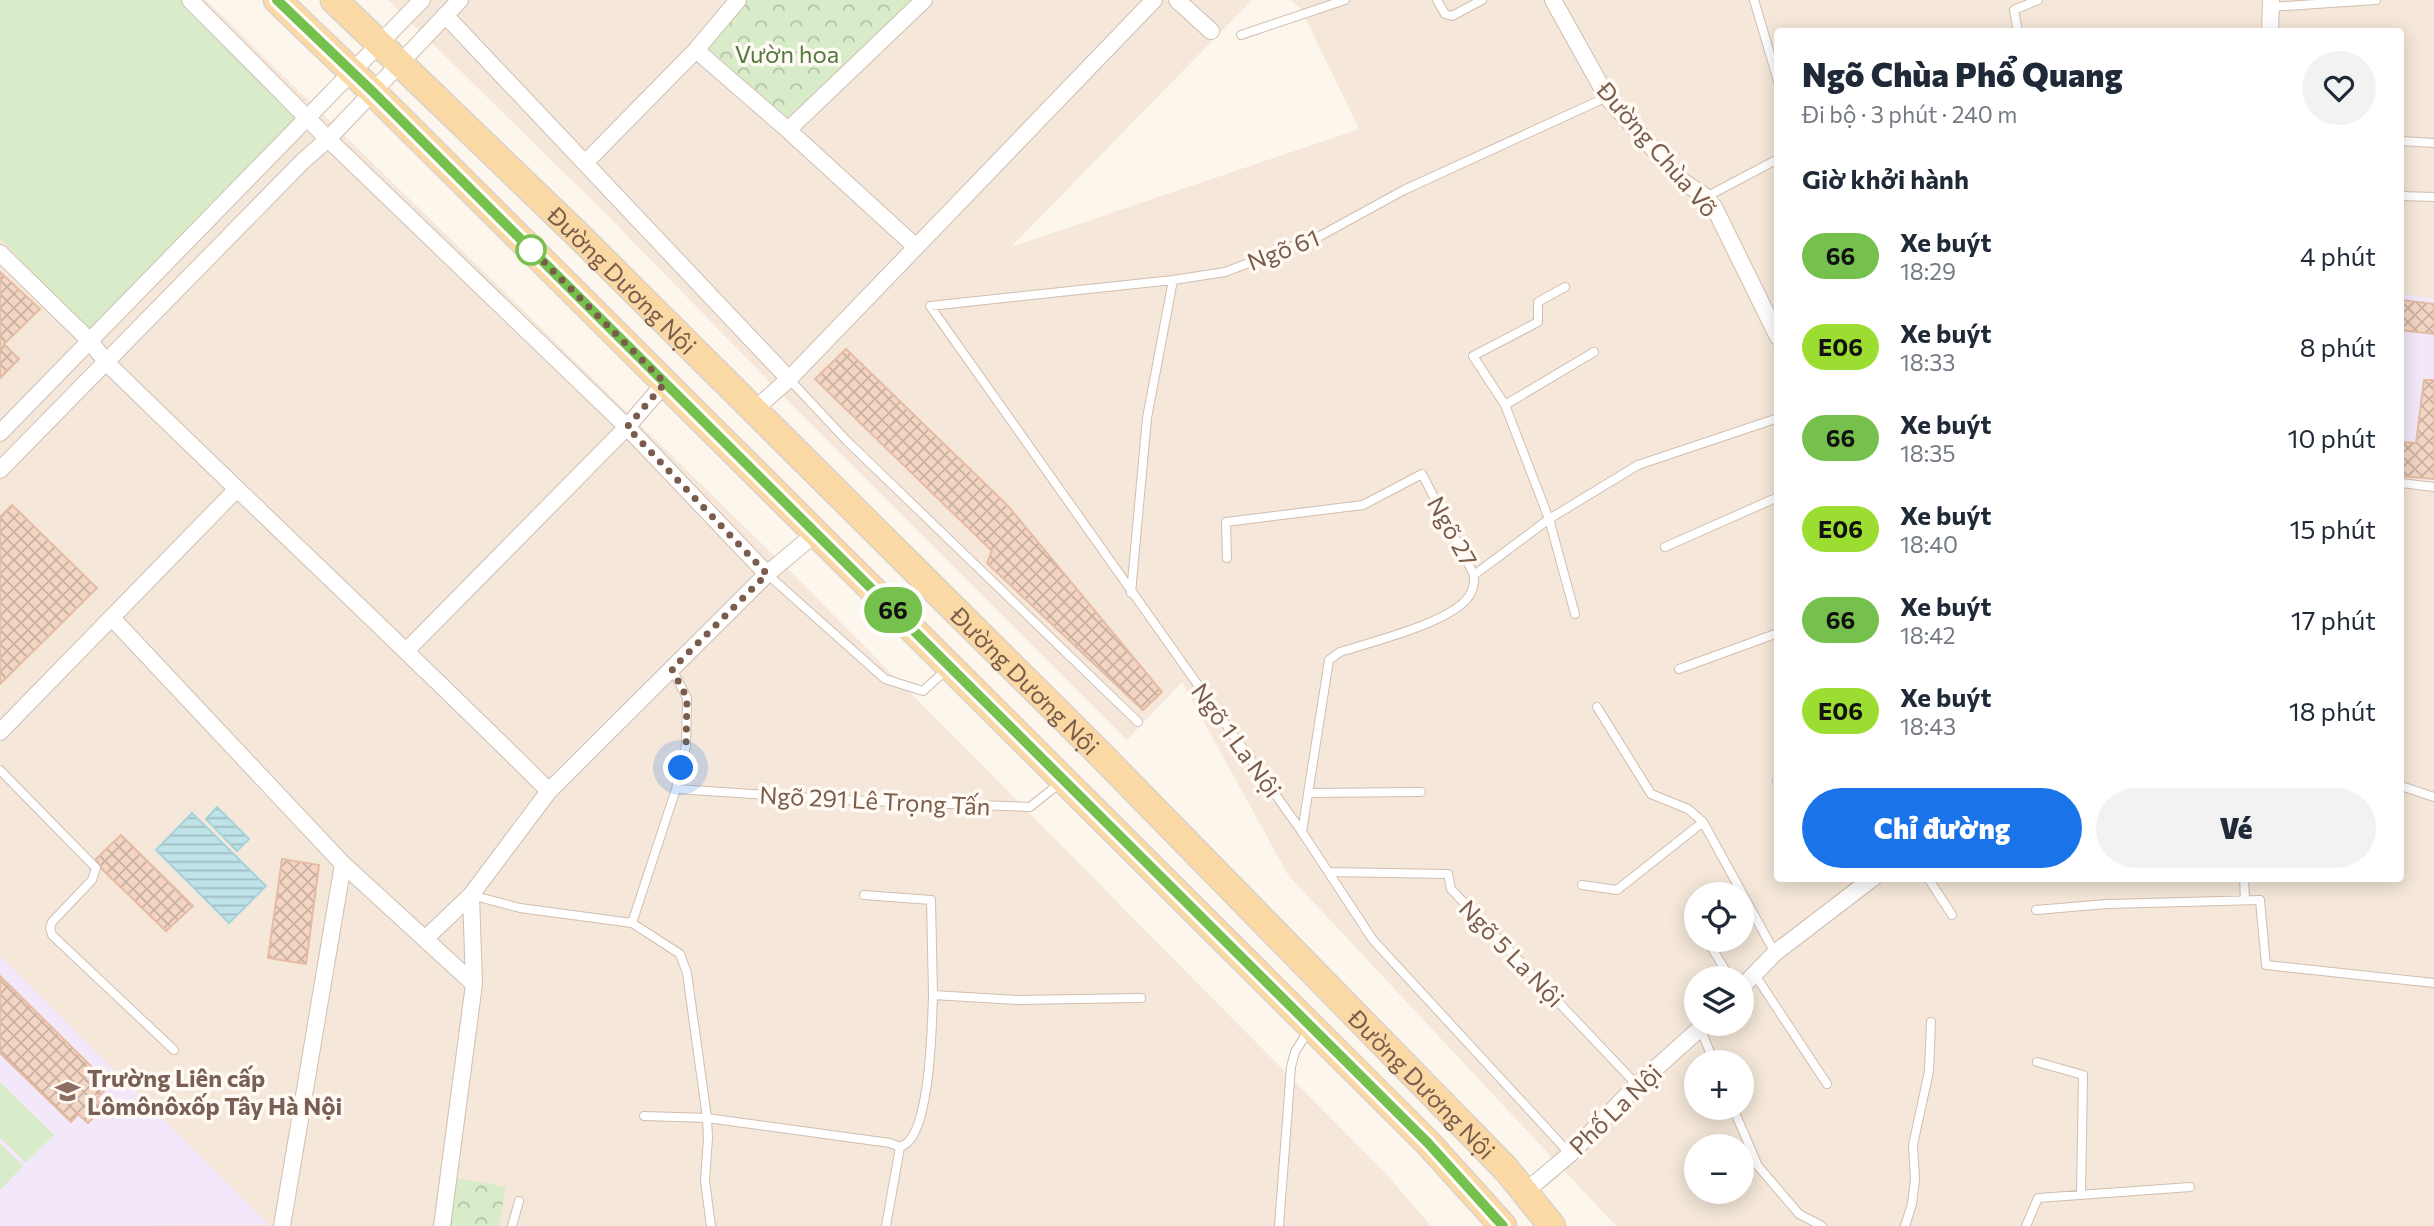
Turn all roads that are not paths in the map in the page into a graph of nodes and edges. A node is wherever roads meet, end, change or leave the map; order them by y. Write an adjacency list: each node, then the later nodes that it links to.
1 (190, 0): 30 (street)
2 (277, 0): 27 (main road, Đường Dương Nội)
3 (334, 0): 23 (main road, Đường Dương Nội)
4 (422, 0): 23 (street)
5 (460, 0): 18 (street)
6 (738, 0): 24 (street)
7 (924, 0): 31 (street)
8 (1154, 0): 40 (street)
9 (1177, 0): 21 (street)
10 (1345, 0): 22 (lane)
11 (1437, 0): 12 (lane)
12 (1482, 0)
13 (1553, 0): 29 (street, Đường Chùa Võ)
14 (1754, 0): 26 (lane)
15 (2038, 0): 19 (lane)
16 (2376, 0): 17 (lane)
17 (2271, 3): 20 (street)
18 (445, 15): 25 (street); 36 (street)
19 (2017, 28)
20 (2270, 28)
21 (1211, 31)
22 (1241, 35)
23 (379, 45): 25 (main road, Đường Dương Nội); 27 (street)
24 (696, 50): 31 (street); 36 (street)
25 (399, 64): 28 (street); 52 (main road, Đường Dương Nội)
26 (1774, 68)
27 (353, 72): 28 (main road, Đường Dương Nội); 30 (street)
28 (373, 92): 32 (street); 50 (main road, Đường Dương Nội)
29 (1607, 97): 39 (street, Đường Chùa Võ); 42 (lane, Ngõ 61)
30 (306, 117): 32 (street); 46 (street)
31 (788, 130): 40 (street)
32 (328, 139): 48 (street); 54 (street)
33 (2404, 141): 34 (lane)
34 (2434, 143)
35 (1774, 161): 39 (lane)
36 (585, 163): 49 (street)
37 (2404, 196): 38 (lane)
38 (2434, 196)
39 (1706, 197): 45 (street, Đường Chùa Võ)
40 (916, 247): 49 (street)
41 (0, 253): 46 (street)
42 (1173, 280): 44 (lane, Ngõ 61); 67 (lane)
43 (1565, 287): 51 (lane)
44 (930, 306): 67 (lane, Ngõ 1 La Nội)
45 (1774, 329)
46 (90, 341): 48 (street); 55 (street)
47 (1594, 352): 51 (lane)
48 (106, 362): 56 (street); 59 (street)
49 (789, 379): 52 (street); 76 (lane)
50 (665, 383): 54 (street); 62 (main road, Đường Dương Nội)
51 (1505, 405): 61 (lane)
52 (754, 410): 120 (main road, Đường Dương Nội)
53 (1774, 419): 61 (lane, Ngõ 27)
54 (627, 427): 65 (street); 71 (street)
55 (0, 432)
56 (0, 470)
57 (2404, 484): 58 (lane)
58 (2434, 487)
59 (236, 490): 69 (street); 71 (street)
60 (1774, 499): 63 (lane)
61 (1549, 519): 66 (lane, Ngõ 27); 68 (lane)
62 (816, 533): 65 (street); 72 (main road, Đường Dương Nội)
63 (1665, 547)
64 (1227, 558): 66 (lane, Ngõ 27)
65 (767, 574): 72 (lane); 73 (street)
66 (1474, 575): 84 (lane)
67 (1131, 593): 87 (lane, Ngõ 1 La Nội)
68 (1576, 614)
69 (112, 618): 77 (street); 88 (street)
70 (1774, 634): 74 (lane)
71 (407, 650): 82 (street)
72 (949, 666): 79 (main road, Đường Dương Nội)
73 (672, 669): 81 (lane); 82 (street)
74 (1679, 669)
75 (1597, 707): 86 (lane)
76 (1138, 722)
77 (0, 732)
78 (0, 771): 110 (lane)
79 (1064, 780): 81 (lane, Ngõ 291 Lê Trọng Tấn); 108 (main road, Đường Dương Nội)
80 (2404, 787): 85 (lane)
81 (676, 789): 99 (lane)
82 (549, 791): 94 (street)
83 (1421, 792): 84 (lane)
84 (1308, 793): 87 (lane)
85 (2434, 797)
86 (1703, 822): 93 (lane); 101 (lane)
87 (1302, 832): 89 (lane, Ngõ 1 La Nội)
88 (342, 864): 100 (street); 124 (street)
89 (1329, 872): 113 (lane, Ngõ 5 La Nội); 118 (lane, Ngõ 1 La Nội)
90 (1868, 882): 101 (street)
91 (1931, 882): 98 (lane)
92 (2244, 882): 96 (lane)
93 (1582, 884)
94 (471, 895): 99 (lane); 100 (street); 104 (street)
95 (864, 895): 105 (lane)
96 (2245, 900): 97 (lane); 103 (lane)
97 (2036, 910)
98 (1952, 915)
99 (632, 923): 115 (lane)
100 (425, 939): 104 (street)
101 (1775, 953): 102 (street)
102 (1755, 975): 112 (lane)
103 (2434, 983)
104 (474, 984): 125 (street)
105 (933, 995): 106 (lane); 117 (lane)
106 (1141, 998)
107 (1931, 1022): 132 (lane)
108 (1311, 1026): 123 (main road, Đường Dương Nội); 129 (lane)
109 (1692, 1036): 113 (street, Phố La Nội)
110 (174, 1050)
111 (2037, 1062): 121 (lane)
112 (1827, 1084)
113 (1637, 1085): 118 (street, Phố La Nội)
114 (644, 1115): 115 (lane)
115 (707, 1118): 117 (lane); 127 (lane)
116 (1738, 1120): 131 (lane)
117 (900, 1147): 128 (lane)
118 (1570, 1154): 120 (street, Phố La Nội)
119 (2190, 1186): 121 (lane)
120 (1525, 1192): 123 (main road); 130 (main road, Đường Dương Nội)
121 (2081, 1195): 133 (lane)
122 (519, 1201): 126 (lane)
123 (1495, 1223)
124 (282, 1226)
125 (442, 1226)
126 (512, 1226)
127 (710, 1226)
128 (886, 1226)
129 (1279, 1226)
130 (1552, 1226)
131 (1822, 1226)
132 (1905, 1226)
133 (2026, 1226)

